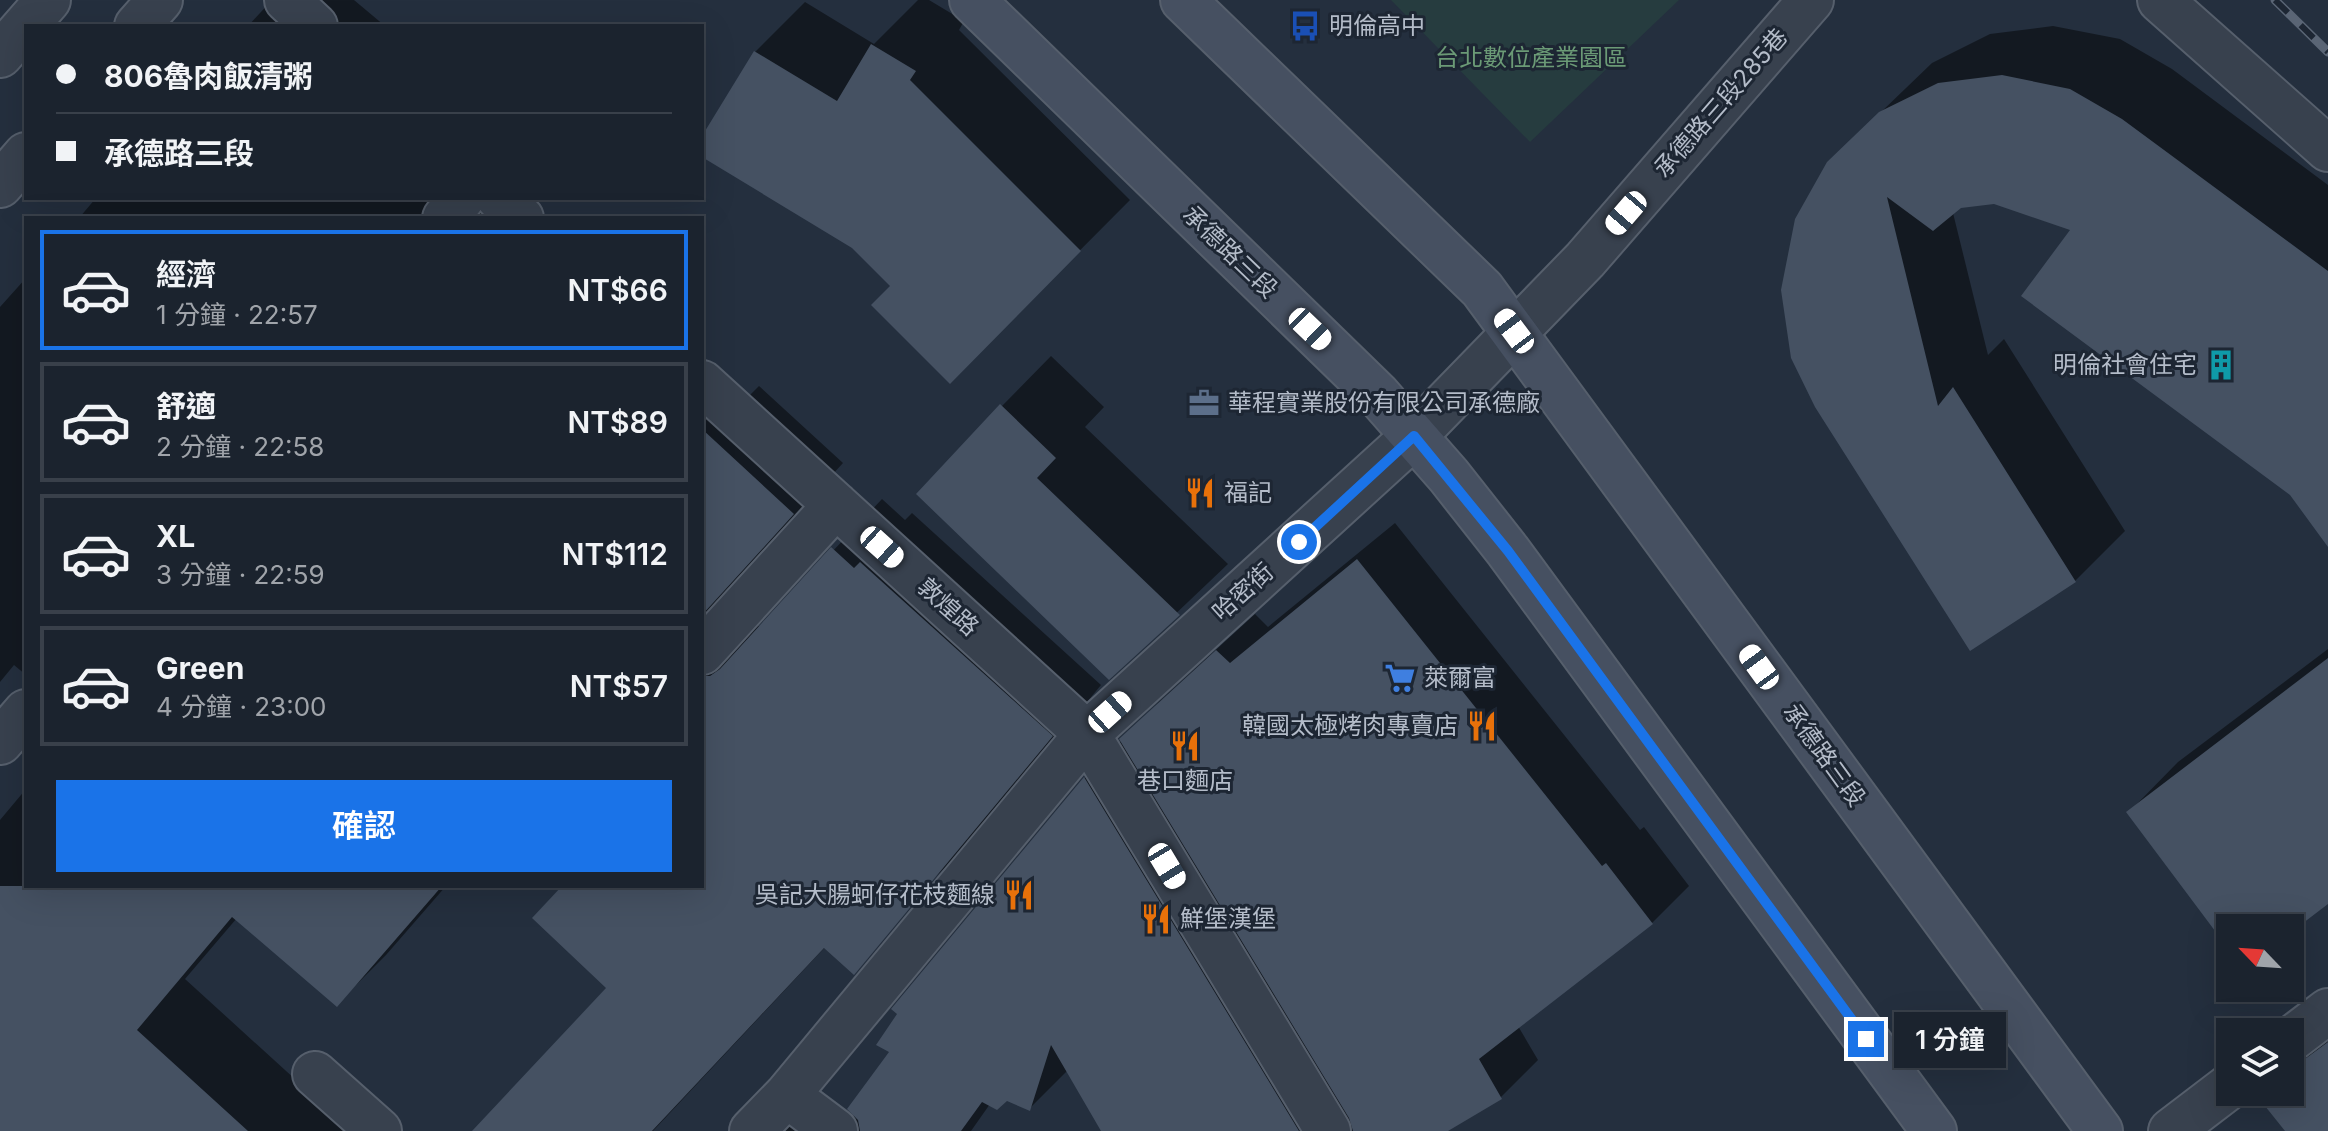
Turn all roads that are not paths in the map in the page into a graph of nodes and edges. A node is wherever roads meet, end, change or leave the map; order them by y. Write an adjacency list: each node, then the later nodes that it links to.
1 (48, 0): 8 (street)
2 (160, 0): 9 (street)
3 (287, 0): 10 (street)
4 (972, 0): 23 (main road, 承德路三段)
5 (1183, 0): 20 (main road, 承德路三段)
6 (1811, 0): 20 (street, 承德路三段285巷)
7 (2160, 0): 13 (street)
8 (27, 24)
9 (139, 24)
10 (313, 24)
11 (24, 28): 12 (street)
12 (0, 55)
13 (2328, 149)
14 (24, 157): 15 (street)
15 (0, 185)
16 (460, 200): 18 (street)
17 (501, 200): 19 (street)
18 (447, 216)
19 (519, 216)
20 (1514, 331): 21 (street, 承德路三段285巷); 39 (main road, 承德路三段)
21 (1465, 380): 23 (street, 哈密街)
22 (704, 385): 24 (street, 敦煌路)
23 (1414, 436): 27 (street, 哈密街); 38 (main road, 承德路三段)
24 (836, 505): 25 (street); 27 (street, 敦煌路)
25 (704, 650)
26 (24, 714): 28 (street)
27 (1087, 734): 32 (street, 哈密街); 37 (street, 敦煌路)
28 (0, 742)
29 (2328, 1011): 30 (street)
30 (2304, 1029)
31 (315, 1074): 34 (street)
32 (787, 1095): 35 (street, 哈密街); 36 (street)
33 (2216, 1097): 40 (street)
34 (379, 1131)
35 (752, 1131)
36 (835, 1131)
37 (1328, 1131)
38 (1934, 1131)
39 (2100, 1131)
40 (2171, 1131)

